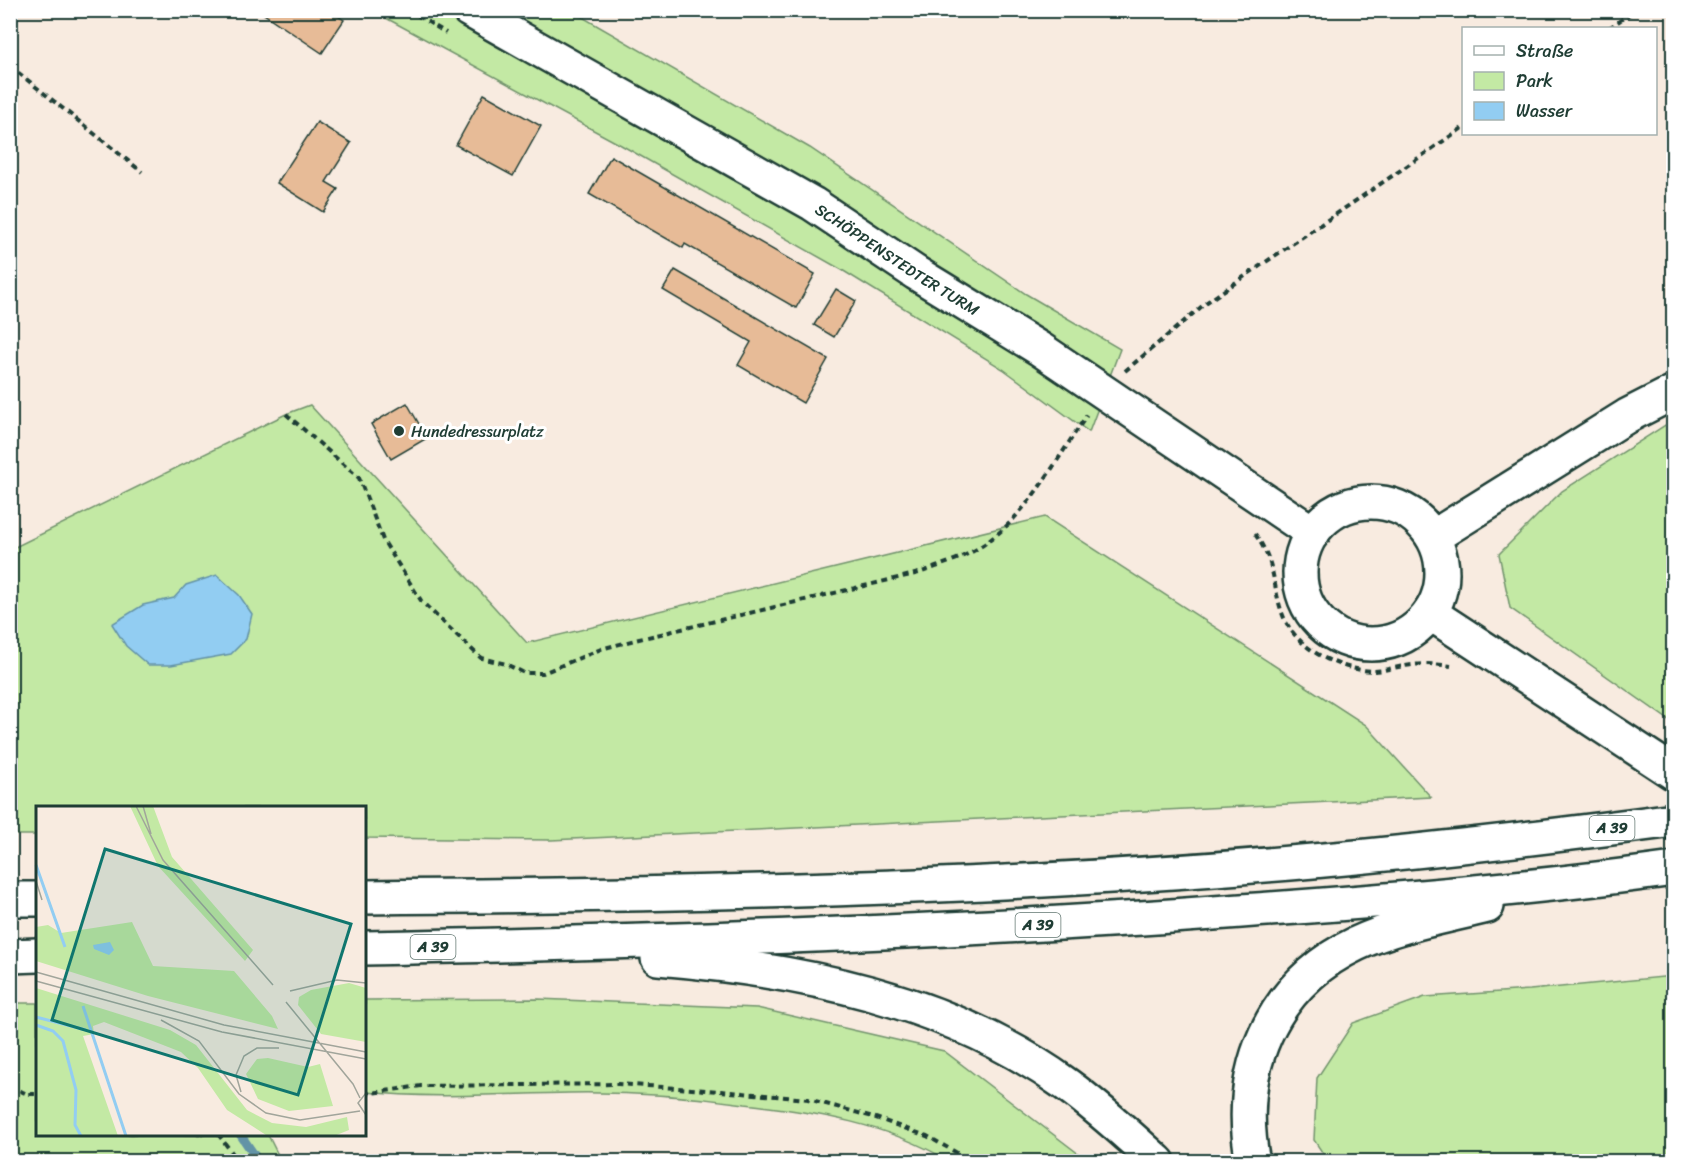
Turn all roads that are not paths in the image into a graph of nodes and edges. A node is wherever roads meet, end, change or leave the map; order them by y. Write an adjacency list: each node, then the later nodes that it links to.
1 (460, 23): 3 (main road, SCHÖPPENSTEDTER TURM)
2 (1674, 392): 4 (main road)
3 (1313, 533): 4 (main road); 5 (main road)
4 (1433, 537): 5 (main road)
5 (1430, 613): 6 (main road)
6 (1674, 773)
7 (1674, 820): 10 (main road, A 39)
8 (1674, 869): 9 (main road, A 39)
9 (1574, 882): 13 (main road, A 39); 18 (main road)
10 (366, 897)
11 (36, 898): 12 (main road)
12 (10, 899)
13 (501, 945): 14 (main road, A 39); 17 (main road)
14 (366, 948)
15 (36, 955): 16 (main road)
16 (10, 956)
17 (1158, 1161)
18 (1253, 1161)

